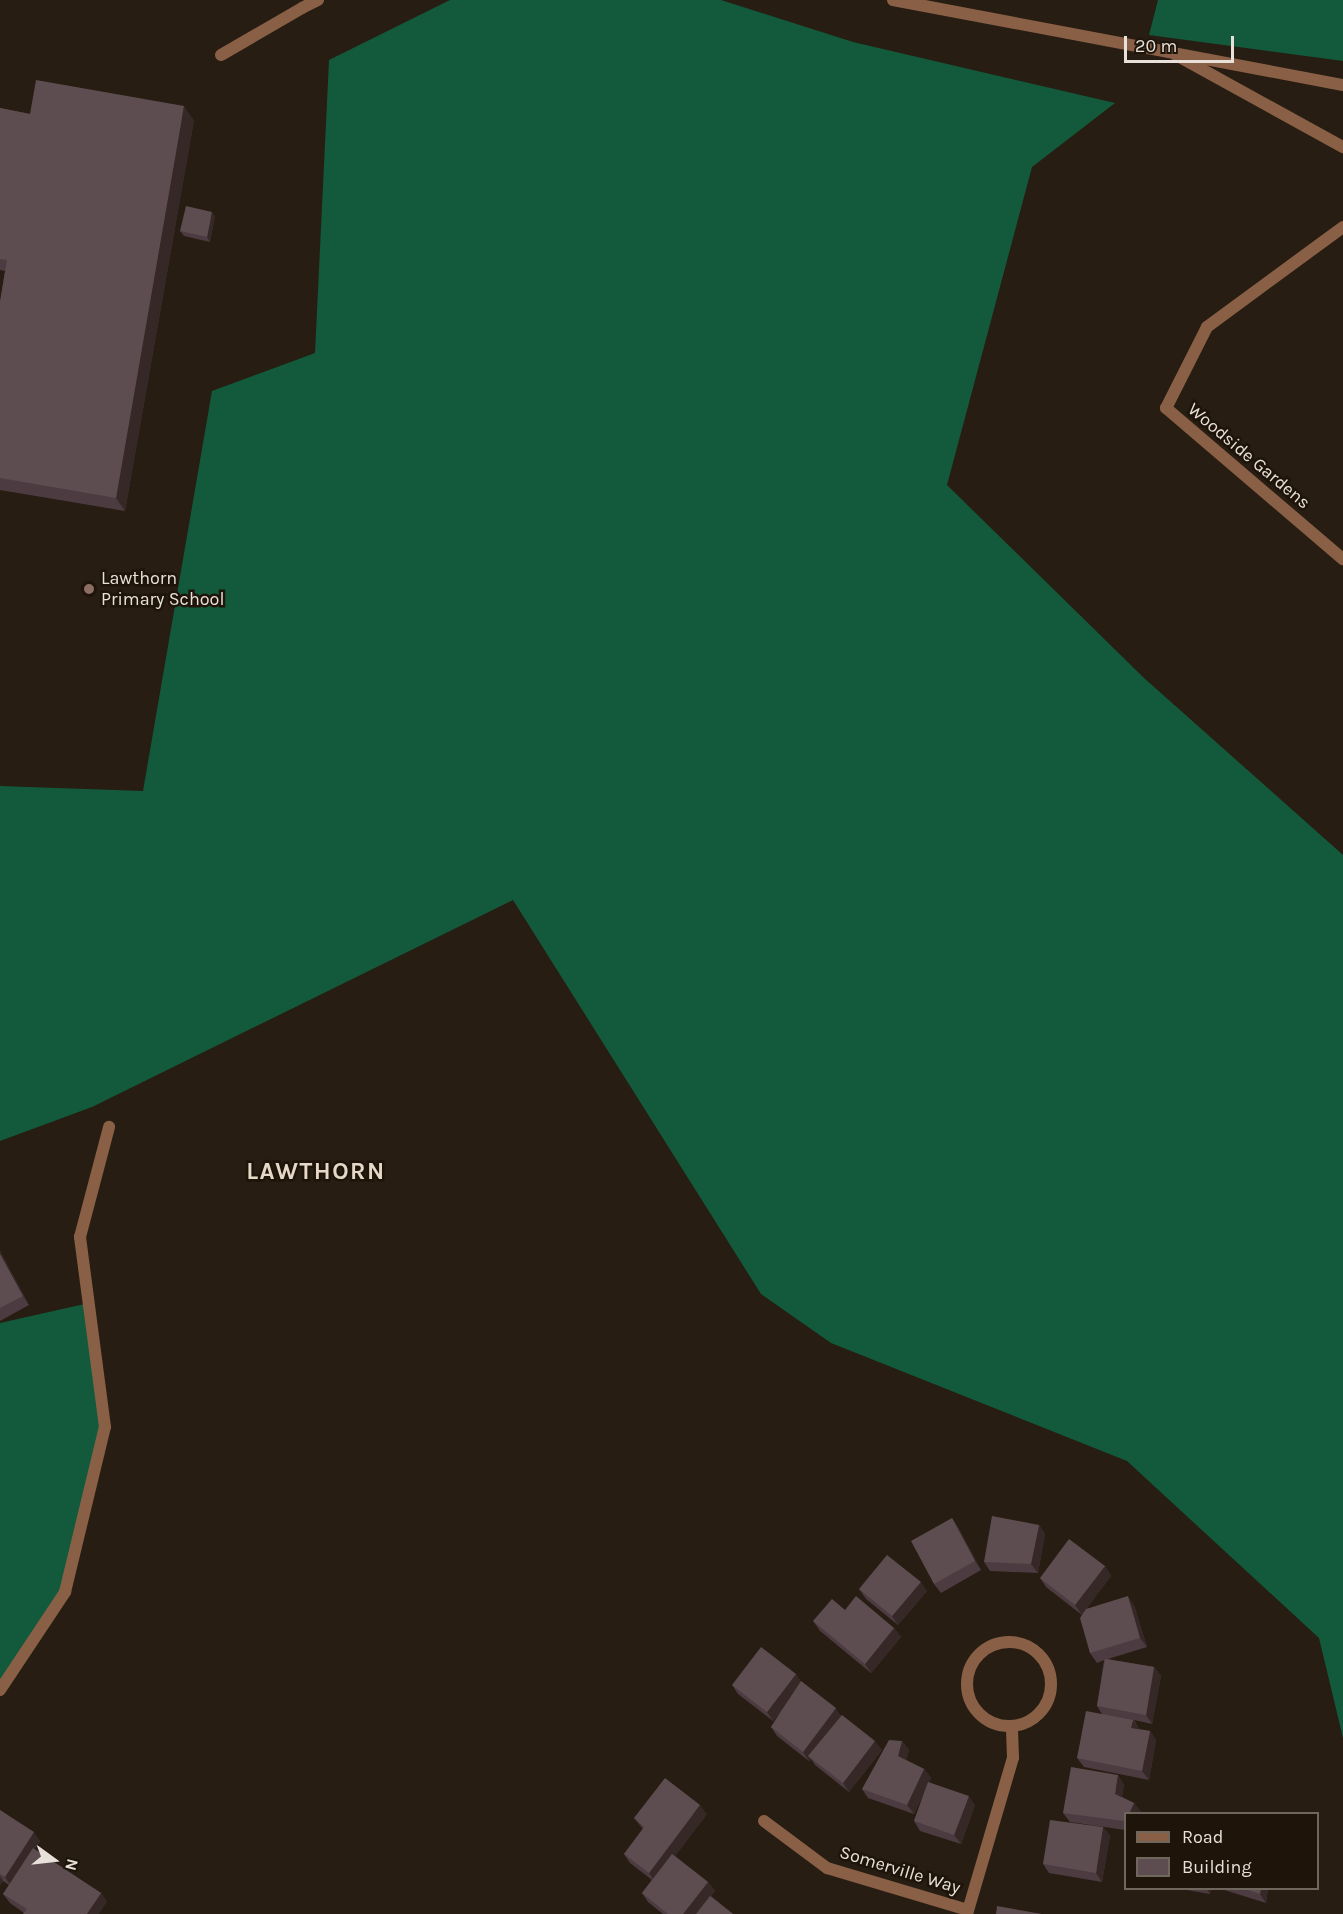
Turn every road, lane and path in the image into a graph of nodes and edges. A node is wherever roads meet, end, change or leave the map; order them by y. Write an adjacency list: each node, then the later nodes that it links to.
1 (318, 0): 4 (street)
2 (893, 0): 3 (street)
3 (1173, 53): 5 (street); 6 (street)
4 (221, 55)
5 (1343, 85)
6 (1343, 147)
7 (1343, 227): 8 (street, Woodside Gardens)
8 (1343, 560)
9 (109, 1127): 10 (street)
10 (0, 1690)
11 (1012, 1726): 11 (street); 13 (street)
12 (764, 1821): 13 (street, Somerville Way)
13 (968, 1912)

